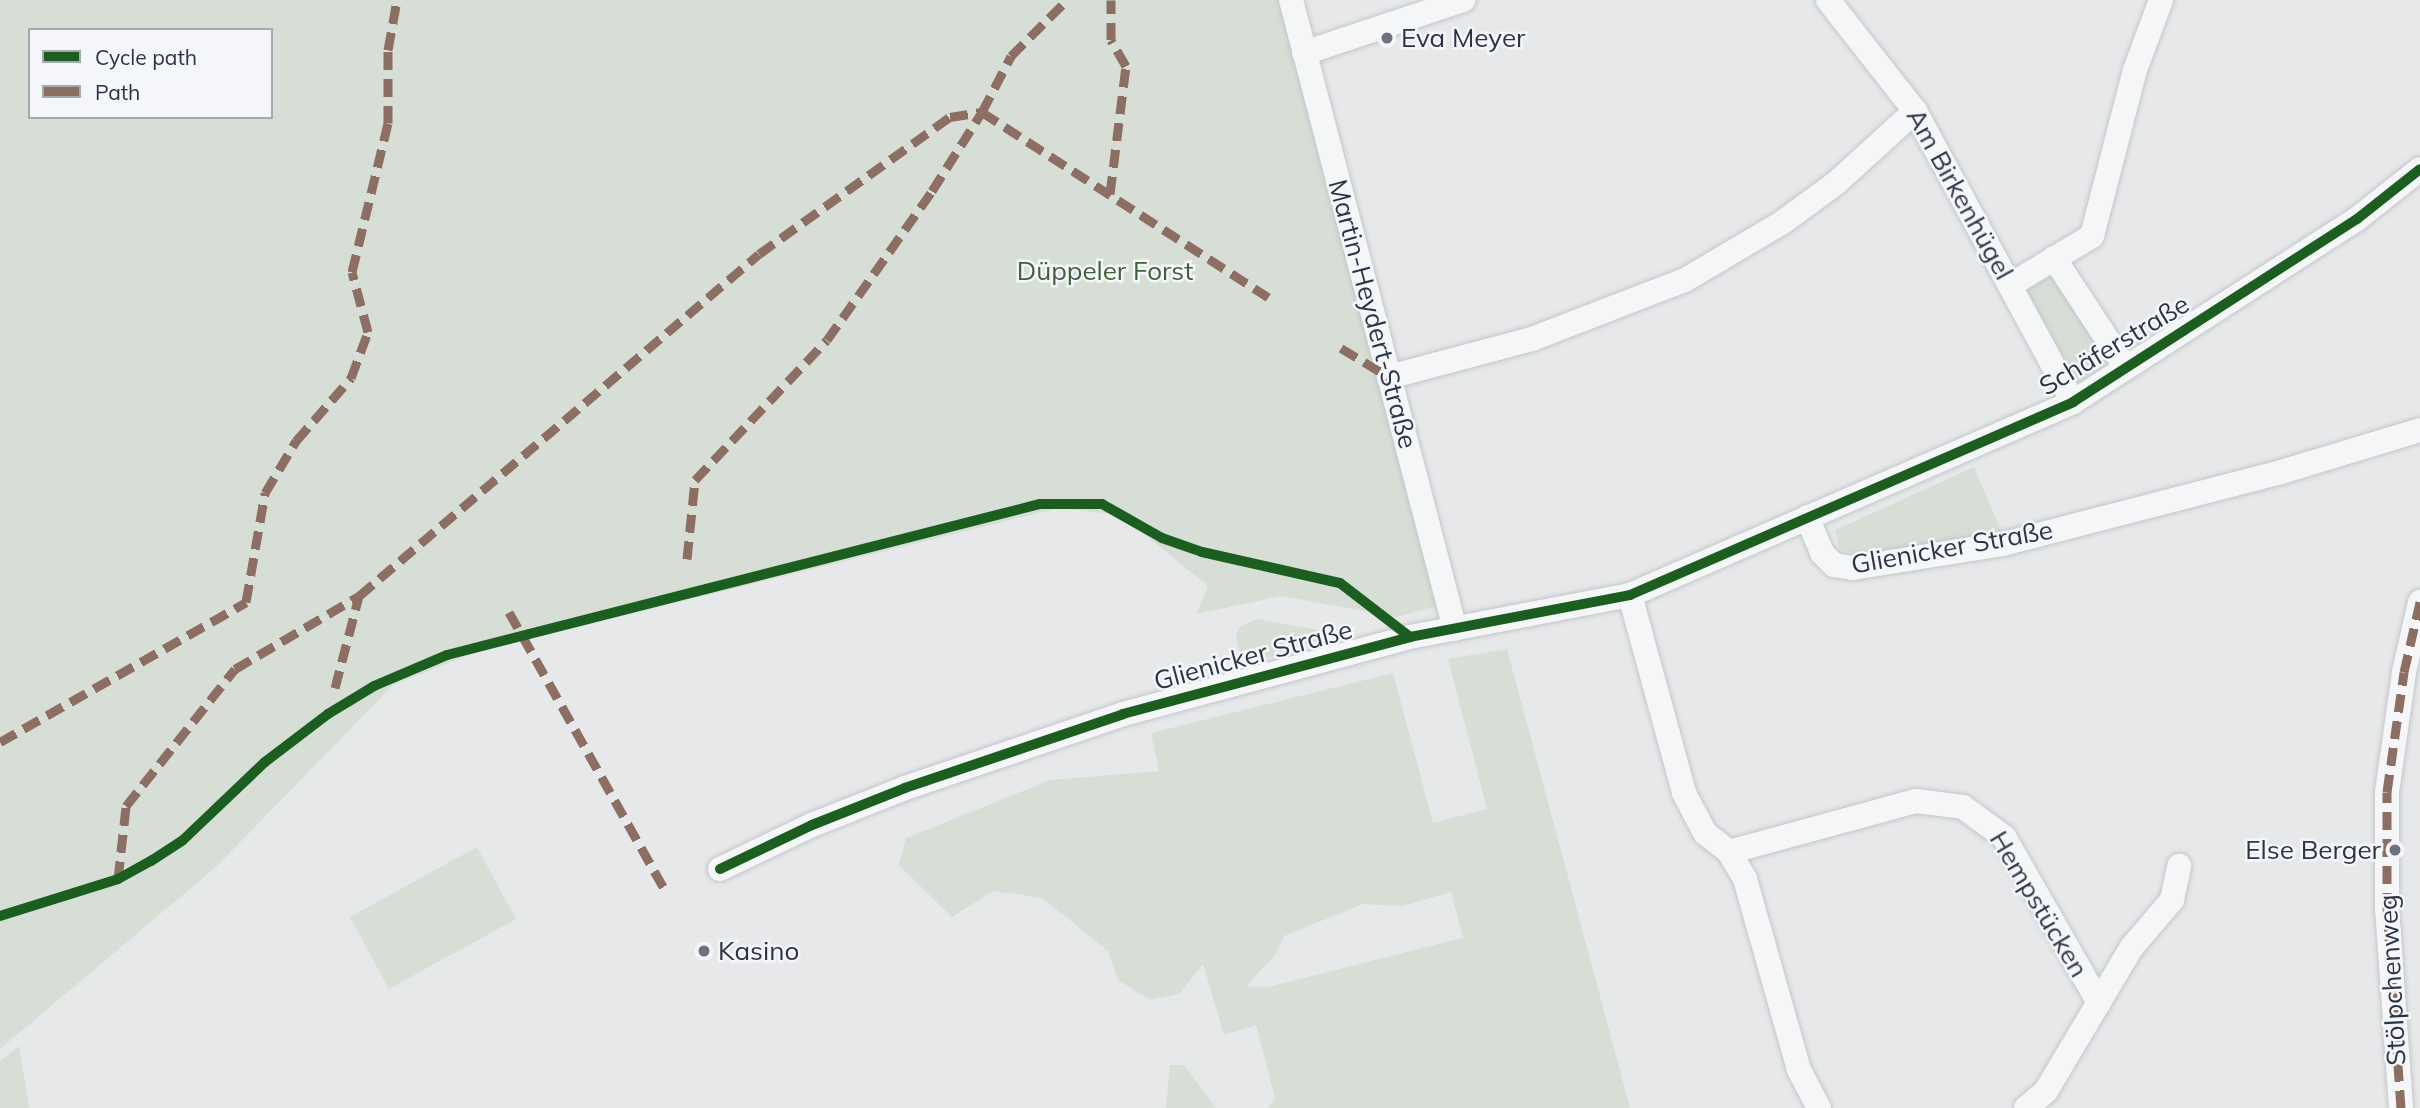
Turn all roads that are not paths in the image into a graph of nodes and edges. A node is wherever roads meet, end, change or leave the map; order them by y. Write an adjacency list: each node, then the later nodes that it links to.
1 (1290, 0): 5 (street, Martin-Heydert-Straße)
2 (1463, 0): 5 (street)
3 (1828, 0): 6 (street, Am Birkenhügel)
4 (2161, 0): 8 (street)
5 (1304, 52): 11 (street, Martin-Heydert-Straße)
6 (1915, 111): 9 (street, Am Birkenhügel); 11 (street)
7 (2420, 169): 10 (street, Schäferstraße)
8 (2054, 258): 9 (street); 10 (street)
9 (2012, 284): 12 (street, Am Birkenhügel)
10 (2126, 368): 12 (street, Schäferstraße)
11 (1389, 377): 17 (street, Martin-Heydert-Straße)
12 (2073, 401): 14 (street, Schäferstraße)
13 (2420, 430): 14 (street, Glienicker Straße)
14 (1807, 517): 15 (street, Glienicker Straße)
15 (1630, 595): 17 (street, Glienicker Straße); 18 (street)
16 (2420, 602): 24 (street, Stölpchenweg)
17 (1455, 629): 20 (street, Glienicker Straße)
18 (1730, 852): 21 (street, Hempstücken); 22 (street)
19 (2179, 866): 21 (street)
20 (720, 869)
21 (2099, 1003): 23 (street)
22 (1819, 1108)
23 (2026, 1108)
24 (2401, 1108)

